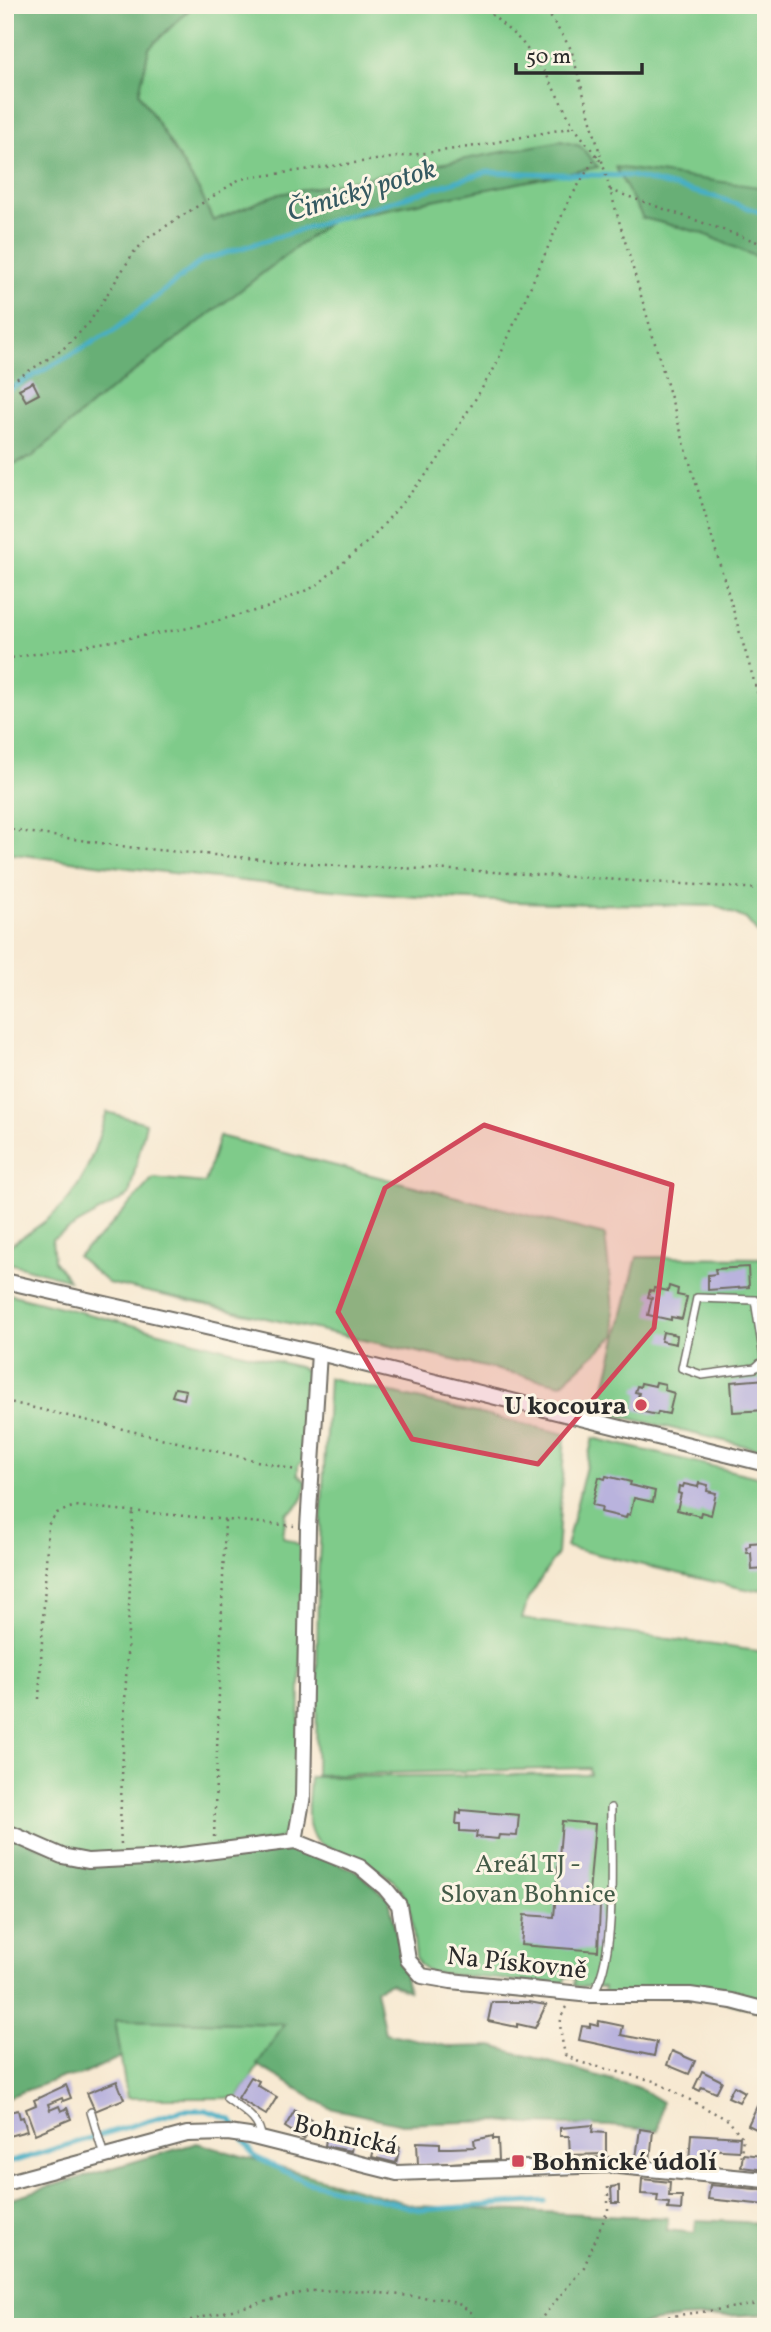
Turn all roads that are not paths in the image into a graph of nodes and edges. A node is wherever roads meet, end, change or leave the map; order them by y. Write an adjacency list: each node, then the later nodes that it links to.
1 (5, 1281): 2 (street)
2 (319, 1353): 4 (street); 7 (street)
3 (765, 1358): 3 (lane)
4 (766, 1464)
5 (611, 1808): 8 (lane)
6 (5, 1832): 7 (street)
7 (295, 1841): 8 (street, Na Pískovně)
8 (591, 1995): 9 (street, Na Pískovně)
9 (766, 2010)
10 (228, 2098): 12 (lane)
11 (91, 2112): 13 (lane)
12 (255, 2138): 13 (street, Bohnická); 14 (street, Bohnická)
13 (104, 2156): 15 (street, Bohnická)
14 (766, 2180)
15 (5, 2183)

